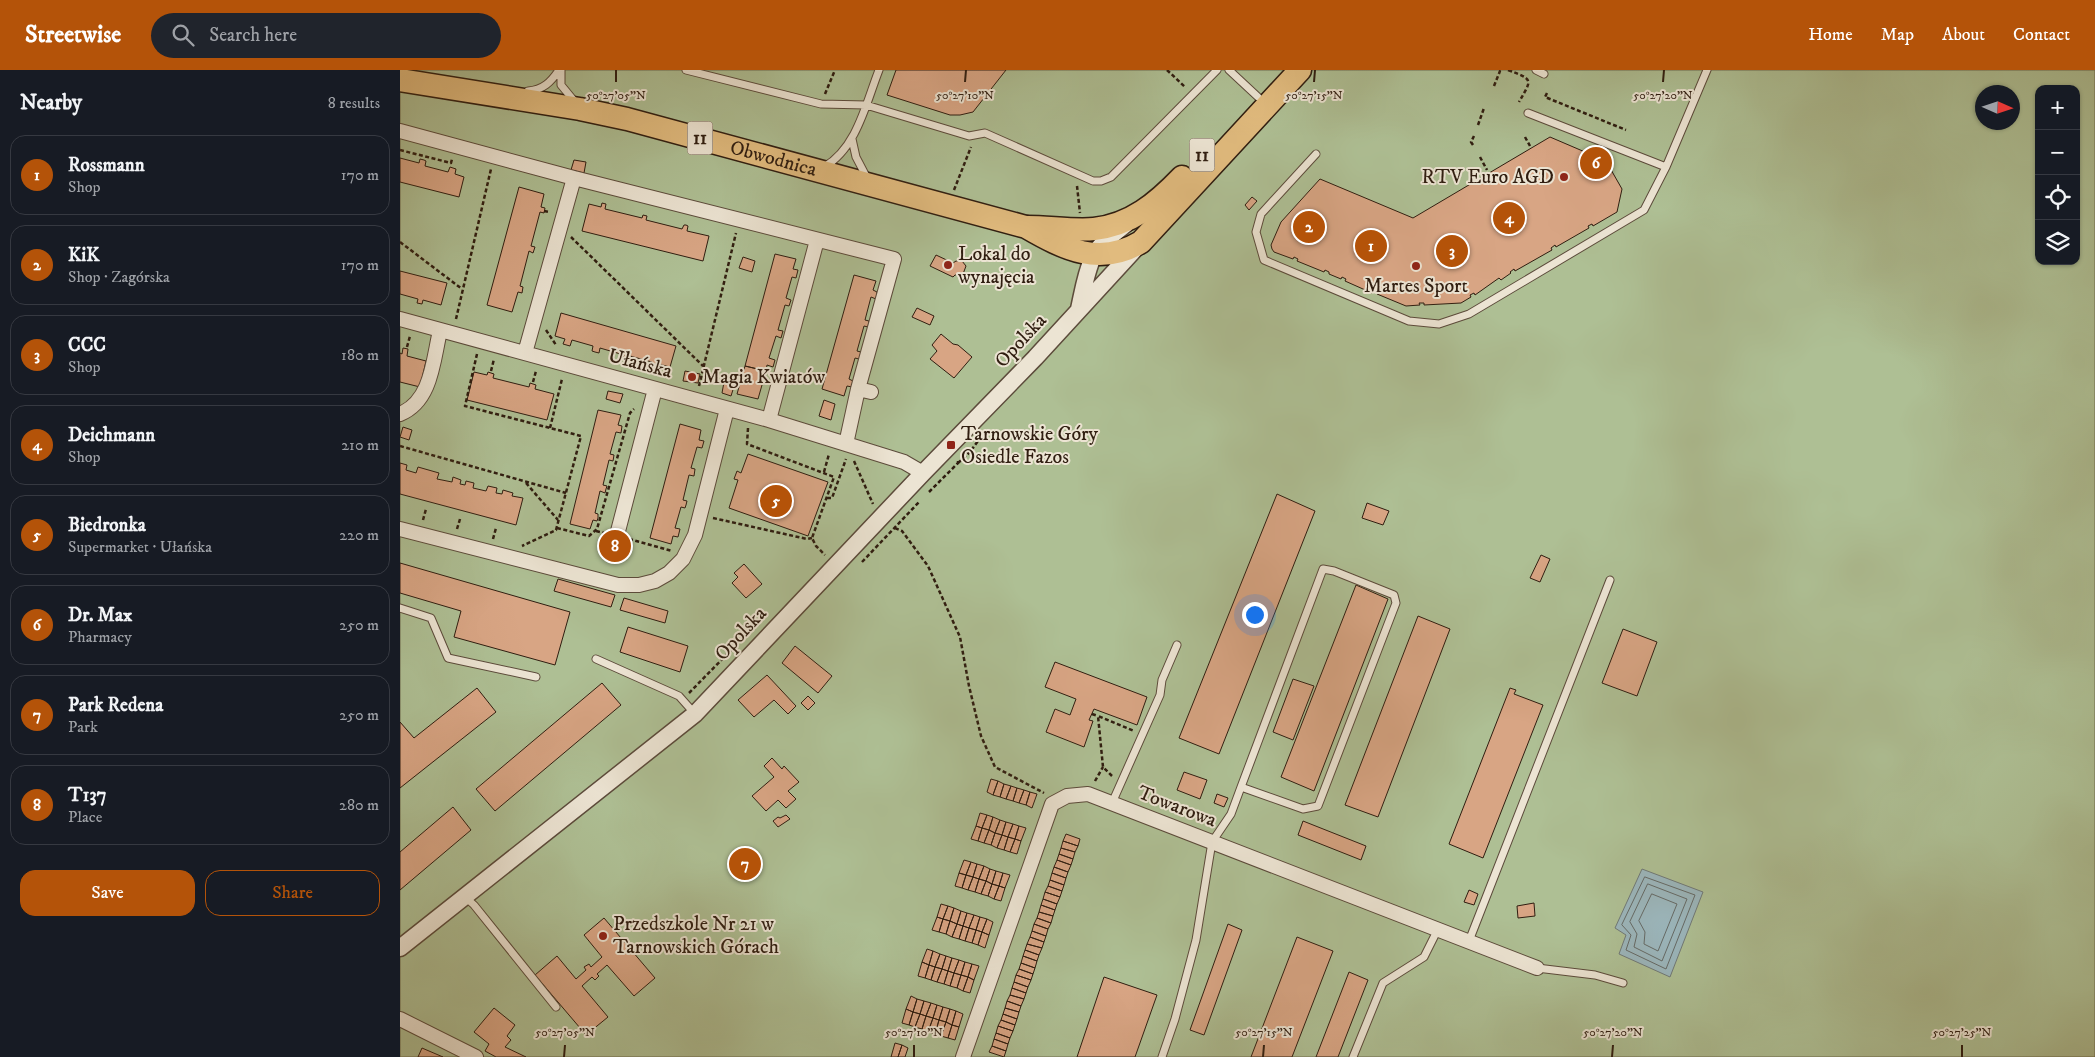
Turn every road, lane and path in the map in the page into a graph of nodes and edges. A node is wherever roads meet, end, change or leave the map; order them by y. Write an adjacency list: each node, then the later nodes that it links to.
1 (560, 70): 18 (lane); 25 (lane)
2 (686, 70): 22 (lane)
3 (835, 70): 22 (path)
4 (879, 70): 23 (lane)
5 (1167, 70): 19 (path)
6 (1217, 70): 19 (lane)
7 (1229, 70): 20 (lane)
8 (1281, 70): 20 (highway, 11)
9 (1300, 70): 55 (highway, 11)
10 (1503, 70): 16 (path)
11 (1508, 70): 21 (path)
12 (1536, 70): 14 (lane)
13 (1707, 70): 41 (lane)
14 (1544, 74)
15 (400, 80): 18 (highway, Obwodnica / 11)
16 (1494, 86)
17 (1547, 93): 28 (path)
18 (496, 95): 25 (highway, Obwodnica / 11)
19 (1193, 95): 44 (lane)
20 (1258, 97): 48 (highway, 11)
21 (1519, 102)
22 (821, 104): 23 (lane)
23 (866, 105): 32 (lane); 44 (lane)
24 (1484, 108): 27 (path)
25 (580, 109): 42 (highway, Obwodnica / 11)
26 (1528, 113): 41 (lane)
27 (1478, 125)
28 (1626, 130)
29 (400, 131): 38 (street)
30 (1474, 136): 33 (path)
31 (1526, 137): 34 (path)
32 (852, 139): 42 (lane); 46 (lane)
33 (1473, 145)
34 (1530, 146)
35 (971, 147): 47 (path)
36 (400, 150): 40 (path)
37 (1316, 154): 41 (lane)
38 (494, 155): 45 (street); 60 (path)
39 (1480, 157): 43 (path)
40 (451, 162)
41 (1666, 167)
42 (820, 170): 46 (highway, Obwodnica / 11)
43 (1488, 170)
44 (1075, 173): 50 (path)
45 (574, 178): 49 (street); 51 (street)
46 (871, 184): 52 (highway, Obwodnica / 11)
47 (954, 192)
48 (1134, 218): 50 (highway, Obwodnica / 11); 57 (street)
49 (739, 220): 53 (street); 70 (path)
50 (1084, 225): 52 (highway, Obwodnica / 11); 57 (street)
51 (561, 227): 68 (street); 70 (path)
52 (1026, 227): 56 (highway, Obwodnica / 11)
53 (817, 240): 80 (street); 85 (street)
54 (400, 242): 60 (path)
55 (1141, 242): 57 (highway, Obwodnica / 11); 59 (street, Opolska)
56 (1068, 249): 57 (highway, Obwodnica / 11); 58 (street)
57 (1101, 250): 58 (street, Opolska); 59 (street)
58 (1085, 282): 61 (street, Opolska)
59 (1102, 285): 61 (street, Opolska)
60 (463, 290): 63 (path)
61 (1078, 310): 89 (street, Opolska)
62 (400, 319): 64 (street, Ułańska)
63 (455, 324)
64 (440, 330): 68 (street, Ułańska); 79 (street)
65 (411, 332): 66 (path)
66 (406, 347)
67 (478, 351): 82 (path)
68 (525, 353): 75 (street, Ułańska)
69 (495, 356): 72 (path)
70 (703, 366): 76 (path)
71 (537, 367): 74 (path)
72 (491, 371)
73 (563, 374): 82 (path)
74 (533, 382)
75 (655, 389): 78 (street, Ułańska); 106 (street)
76 (697, 391)
77 (636, 406): 95 (path)
78 (727, 409): 80 (street, Ułańska); 94 (street)
79 (400, 414)
80 (769, 420): 85 (street, Ułańska)
81 (748, 426): 88 (path)
82 (550, 428): 91 (path)
83 (400, 446): 90 (path)
84 (830, 450): 88 (path)
85 (847, 450): 89 (street, Ułańska); 92 (path)
86 (970, 452): 126 (path)
87 (853, 457): 93 (path)
88 (824, 472): 92 (path)
89 (923, 473): 119 (street, Opolska)
90 (525, 481): 91 (path); 98 (path)
91 (566, 493): 98 (path)
92 (827, 498): 108 (path)
93 (874, 506)
94 (700, 515): 103 (street); 108 (path)
95 (601, 516): 97 (path); 105 (path)
96 (415, 518): 99 (path)
97 (609, 519)
98 (559, 521): 102 (path)
99 (432, 522)
100 (449, 526): 104 (path)
101 (496, 528): 107 (path)
102 (557, 528): 105 (path); 109 (path)
103 (400, 529)
104 (457, 529)
105 (596, 531): 106 (path)
106 (617, 535): 110 (path)
107 (484, 536)
108 (812, 538): 111 (path)
109 (522, 546)
110 (677, 548)
111 (831, 551)
112 (1610, 580): 130 (lane)
113 (400, 608): 117 (lane)
114 (750, 632): 118 (path)
115 (1177, 644): 125 (lane)
116 (596, 659): 118 (lane)
117 (536, 677)
118 (683, 700): 119 (lane)
119 (695, 714): 128 (street, Opolska)
120 (1092, 714): 121 (path)
121 (1098, 716): 122 (path); 123 (path)
122 (1136, 732)
123 (1117, 781)
124 (1241, 787): 124 (lane); 127 (lane)
125 (1112, 803): 126 (street, Towarowa); 127 (street, Towarowa)
126 (1052, 804): 137 (street)
127 (1212, 842): 129 (street, Towarowa); 138 (lane)
128 (465, 897): 131 (street, Opolska); 134 (lane)
129 (1438, 929): 130 (street, Towarowa); 139 (lane)
130 (1469, 942): 132 (street, Towarowa)
131 (400, 948)
132 (1537, 968): 133 (lane)
133 (1623, 983)
134 (556, 1007)
135 (400, 1019): 136 (street)
136 (472, 1056)
137 (963, 1057)
138 (1162, 1057)
139 (1353, 1057)

